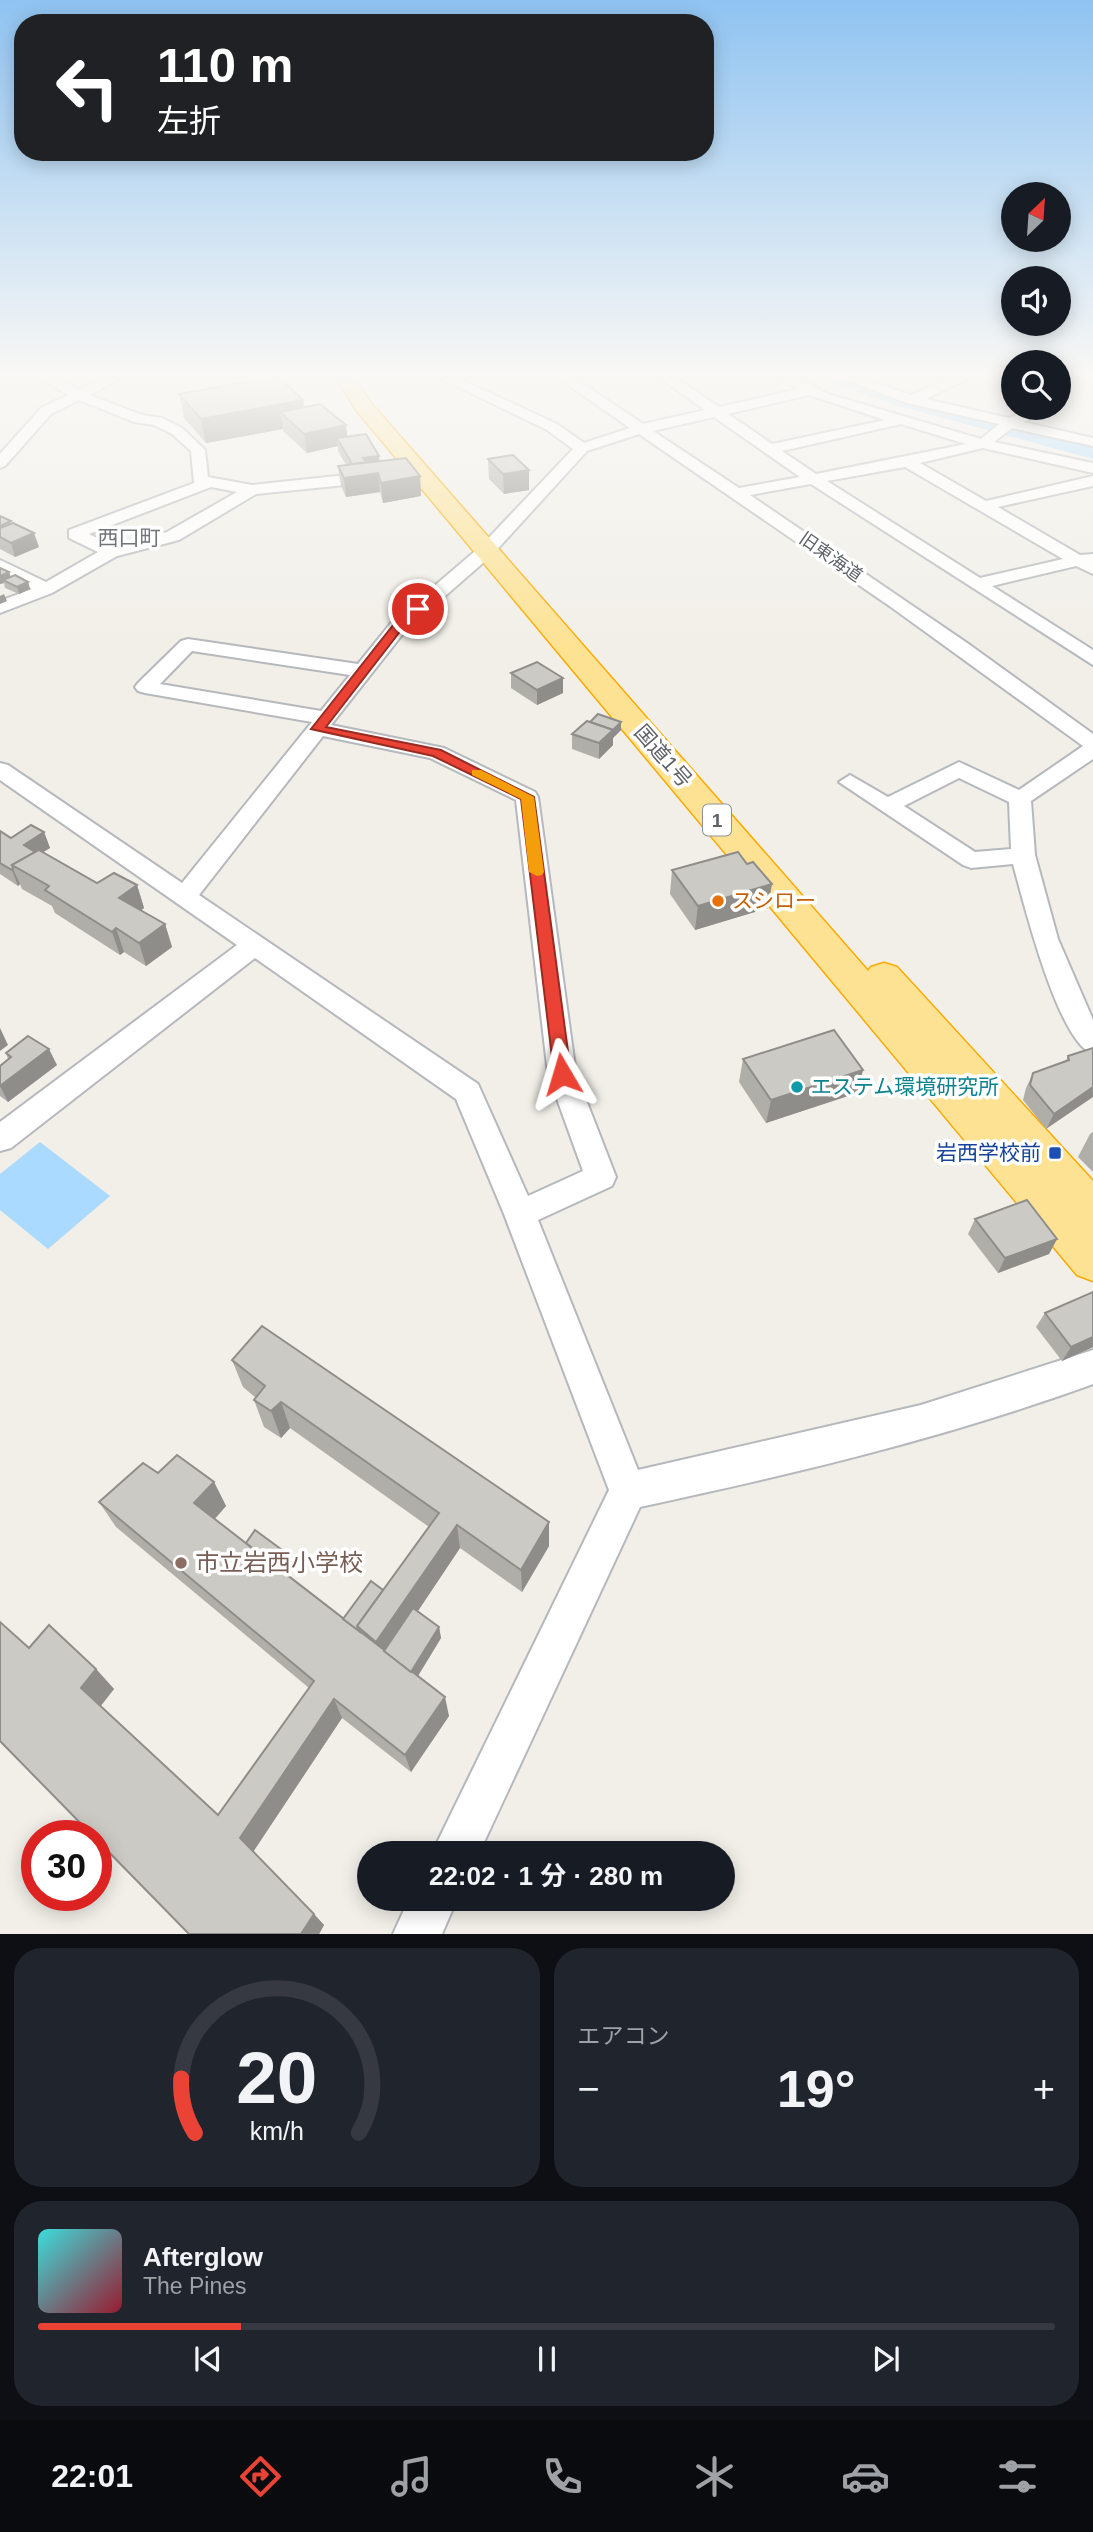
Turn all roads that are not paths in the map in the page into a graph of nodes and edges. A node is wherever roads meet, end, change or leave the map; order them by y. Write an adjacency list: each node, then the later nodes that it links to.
1 (199, 467): 12 (street)
2 (417, 467): 9 (highway, 国道1号 / 1)
3 (430, 467): 16 (highway, 国道1号 / 1)
4 (564, 467): 16 (street)
5 (699, 467): 14 (street, 旧東海道)
6 (796, 467): 10 (street)
7 (878, 467): 10 (street)
8 (916, 467): 15 (street)
9 (421, 472): 13 (street); 16 (highway, 国道1号 / 1)
10 (813, 479): 14 (street); 20 (street)
11 (1093, 481): 15 (street)
12 (210, 482): 13 (street); 17 (street)
13 (252, 489): 17 (street)
14 (738, 493): 26 (street, 旧東海道)
15 (983, 506): 18 (street)
16 (491, 546): 24 (street); 36 (highway, 国道1号 / 1); 38 (highway, 国道1号 / 1)
17 (111, 552): 21 (street)
18 (1088, 562): 20 (street)
19 (0, 565): 21 (street)
20 (979, 584): 23 (street)
21 (46, 589): 22 (street)
22 (0, 608)
23 (1093, 659)
24 (363, 671): 25 (street); 25 (street)
25 (322, 723): 32 (street); 37 (street)
26 (1093, 746): 29 (street)
27 (0, 770): 32 (street)
28 (850, 782): 30 (street)
29 (1020, 799): 30 (street); 31 (street)
30 (889, 805): 31 (street)
31 (1023, 855): 34 (street)
32 (186, 896): 33 (street)
33 (256, 944): 35 (street); 37 (street)
34 (1093, 1043)
35 (0, 1139)
36 (1093, 1211)
37 (520, 1214): 40 (street)
38 (1093, 1261)
39 (1093, 1367): 40 (street)
40 (628, 1491): 41 (street)
41 (461, 1841)
42 (428, 1911): 43 (street)
43 (417, 1934)

